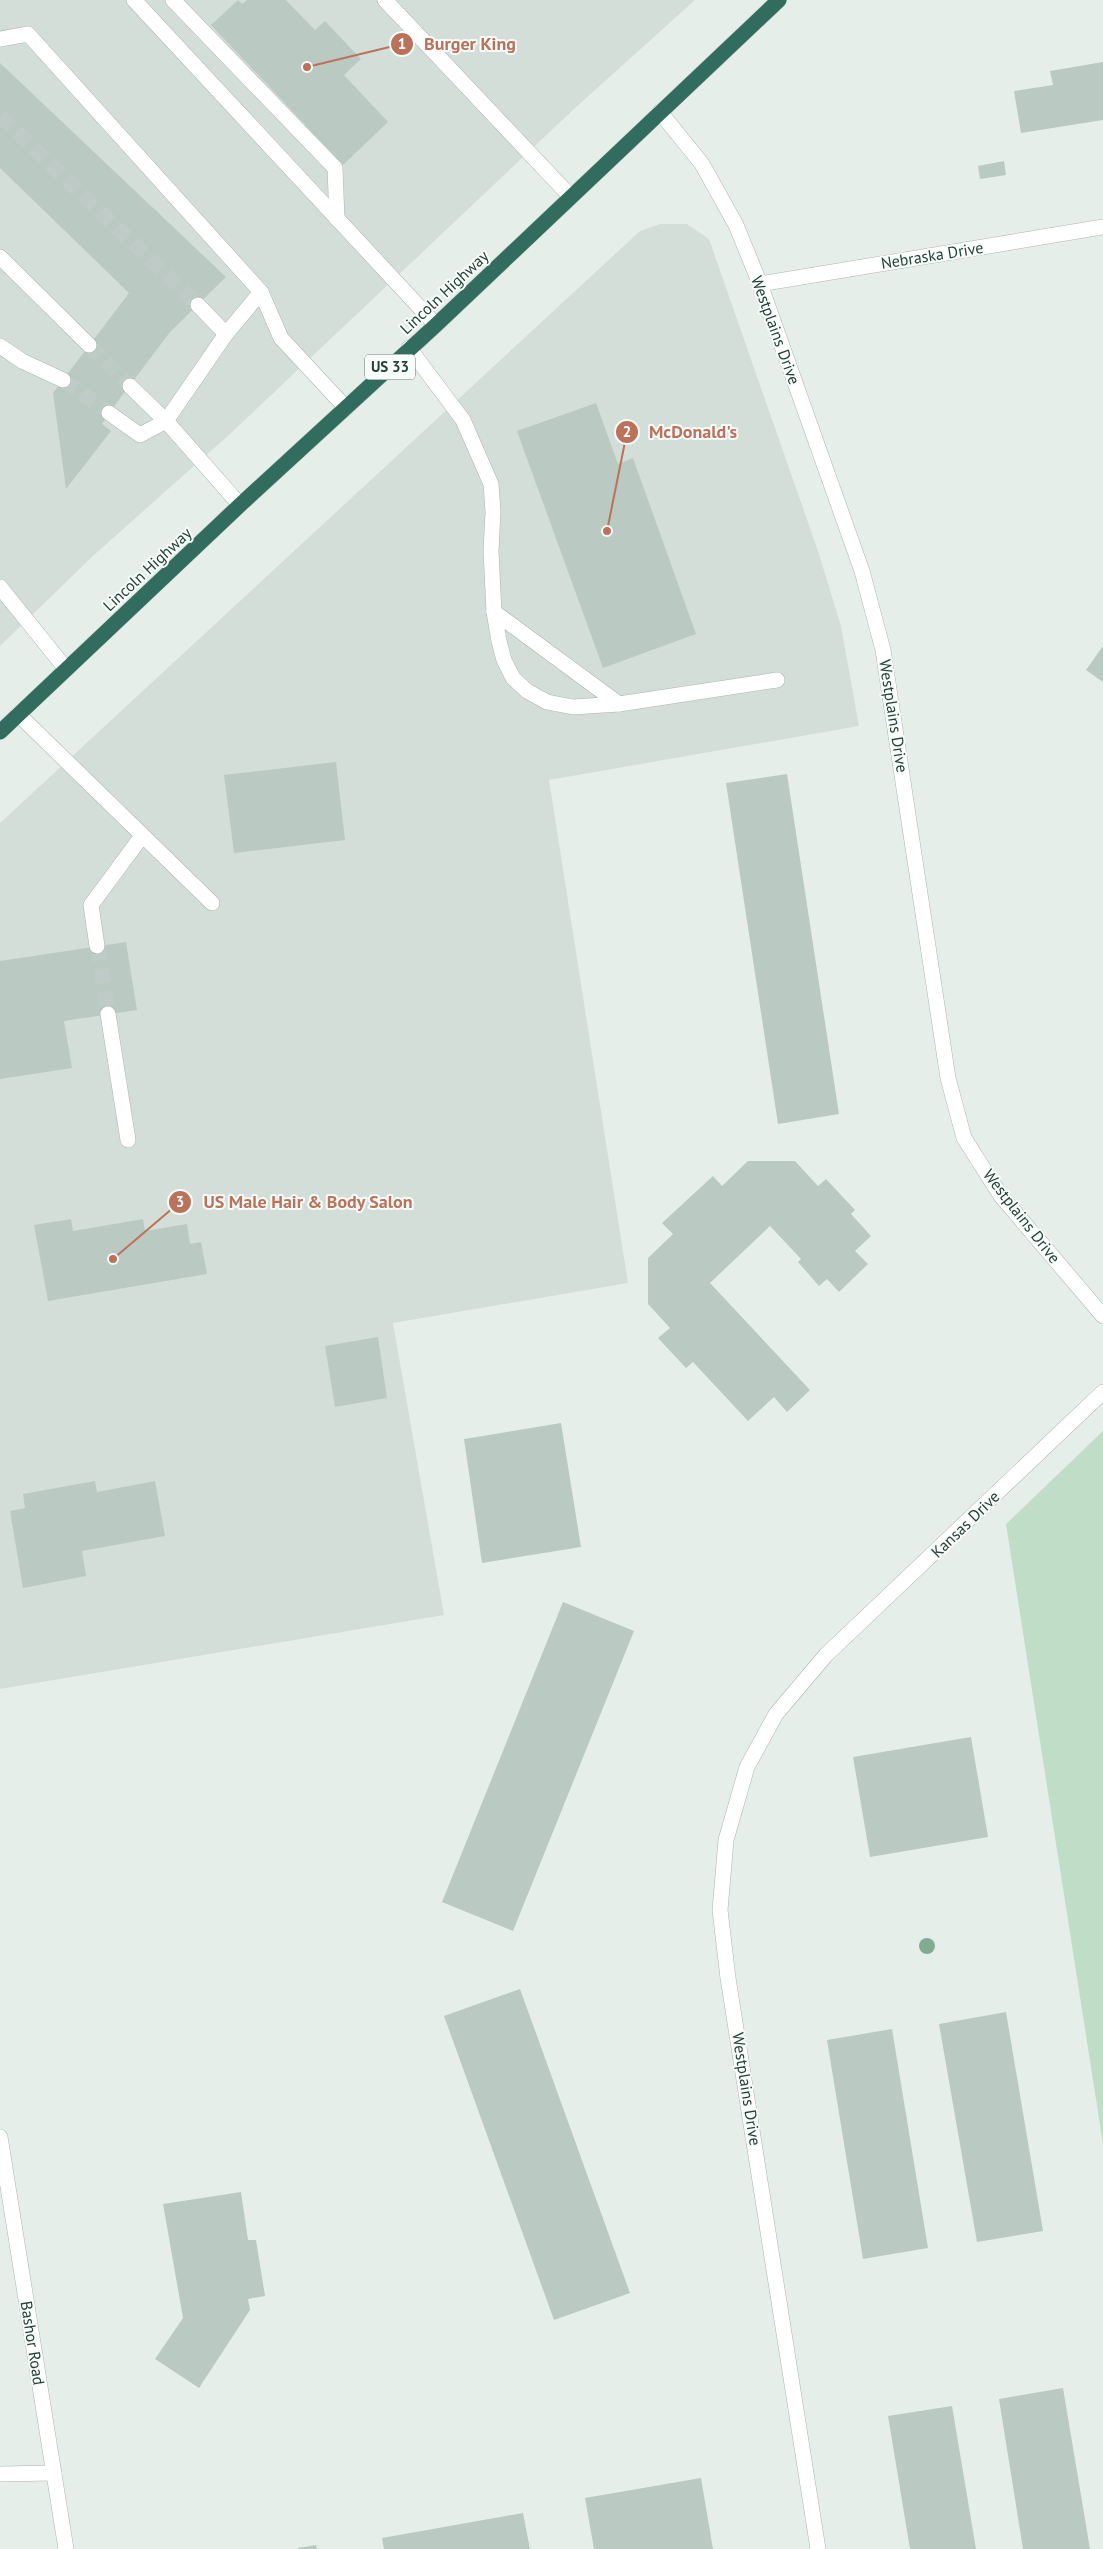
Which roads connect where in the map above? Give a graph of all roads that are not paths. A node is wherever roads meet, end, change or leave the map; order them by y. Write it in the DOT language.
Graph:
graph roads {
  1 [pos="134,0"];
  2 [pos="173,0"];
  3 [pos="385,0"];
  4 [pos="778,0"];
  5 [pos="0,39"];
  6 [pos="660,112"];
  7 [pos="571,197"];
  8 [pos="337,219"];
  9 [pos="1103,227"];
  10 [pos="0,257"];
  11 [pos="760,284"];
  12 [pos="261,292"];
  13 [pos="198,305"];
  14 [pos="436,325"];
  15 [pos="226,334"];
  16 [pos="89,345"];
  17 [pos="0,346"];
  18 [pos="409,348"];
  19 [pos="62,380"];
  20 [pos="130,386"];
  21 [pos="346,408"];
  22 [pos="109,413"];
  23 [pos="166,421"];
  24 [pos="240,505"];
  25 [pos="0,587"];
  26 [pos="494,612"];
  27 [pos="66,669"];
  28 [pos="777,680"];
  29 [pos="619,704"];
  30 [pos="18,714"];
  31 [pos="0,732"];
  32 [pos="142,836"];
  33 [pos="212,903"];
  34 [pos="98,946"];
  35 [pos="108,1014"];
  36 [pos="128,1140"];
  37 [pos="1103,1316"];
  38 [pos="1103,1392"];
  39 [pos="826,1654"];
  40 [pos="0,2136"];
  41 [pos="54,2473"];
  42 [pos="0,2474"];
  43 [pos="66,2549"];
  44 [pos="818,2549"];
  1 -- 8 [label="street"];
  2 -- 8 [label="street"];
  3 -- 7 [label="street"];
  4 -- 6 [label="highway, Lincoln Highway / US 33"];
  5 -- 12 [label="street"];
  6 -- 7 [label="highway, Lincoln Highway / US 33"];
  6 -- 11 [label="street, Westplains Drive"];
  7 -- 14 [label="highway, Lincoln Highway / US 33"];
  8 -- 14 [label="street"];
  9 -- 11 [label="street, Nebraska Drive"];
  10 -- 16 [label="street"];
  11 -- 37 [label="street, Westplains Drive"];
  12 -- 15 [label="street"];
  12 -- 21 [label="street"];
  13 -- 15 [label="street"];
  14 -- 18 [label="highway, Lincoln Highway / US 33"];
  15 -- 23 [label="street"];
  17 -- 19 [label="street"];
  18 -- 21 [label="highway, Lincoln Highway / US 33"];
  18 -- 26 [label="street"];
  20 -- 23 [label="street"];
  21 -- 24 [label="highway, Lincoln Highway / US 33"];
  22 -- 23 [label="street"];
  23 -- 24 [label="street"];
  24 -- 27 [label="highway, Lincoln Highway / US 33"];
  25 -- 27 [label="street"];
  26 -- 29 [label="street"];
  26 -- 29 [label="street"];
  27 -- 30 [label="highway, Lincoln Highway / US 33"];
  28 -- 29 [label="street"];
  30 -- 31 [label="highway, Lincoln Highway / US 33"];
  30 -- 32 [label="street"];
  32 -- 33 [label="street"];
  32 -- 34 [label="street"];
  35 -- 36 [label="street"];
  38 -- 39 [label="street, Kansas Drive"];
  39 -- 44 [label="street, Westplains Drive"];
  40 -- 41 [label="street, Bashor Road"];
  41 -- 42 [label="street"];
  41 -- 43 [label="street, Bashor Road"];
}
